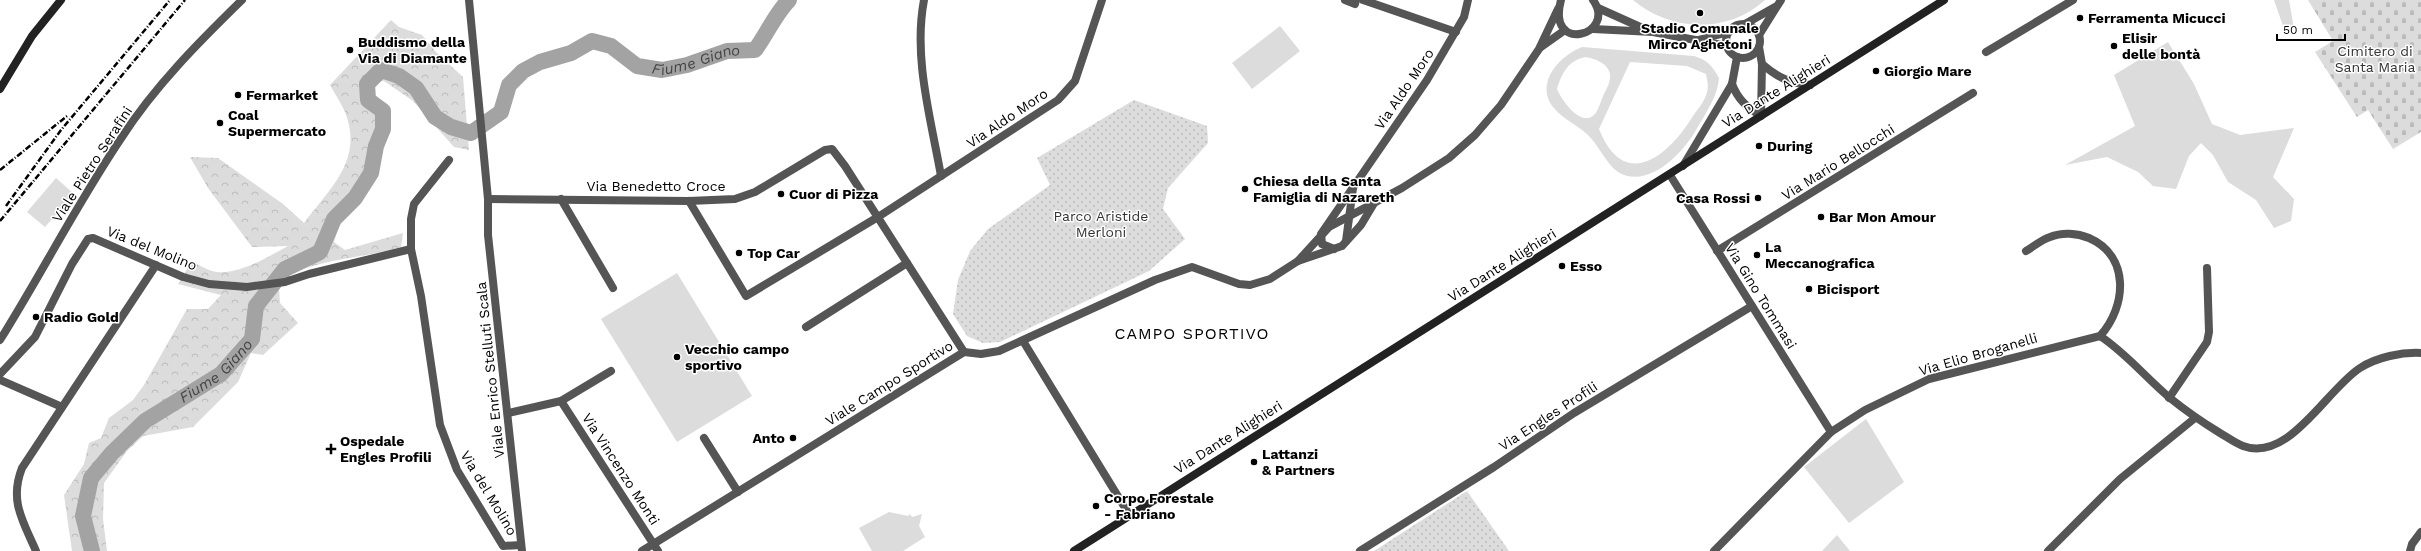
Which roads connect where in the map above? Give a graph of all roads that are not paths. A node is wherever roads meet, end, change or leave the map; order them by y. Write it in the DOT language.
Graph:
graph roads {
  1 [pos="61,0"];
  2 [pos="242,0"];
  3 [pos="469,0"];
  4 [pos="924,0"];
  5 [pos="1102,0"];
  6 [pos="1345,0"];
  7 [pos="1356,0"];
  8 [pos="1362,0"];
  9 [pos="1468,0"];
  10 [pos="1561,0"];
  11 [pos="1593,0"];
  12 [pos="1944,0"];
  13 [pos="2073,0"];
  14 [pos="1778,3"];
  15 [pos="1598,8"];
  16 [pos="1558,9"];
  17 [pos="1745,24"];
  18 [pos="1593,29"];
  19 [pos="1565,30"];
  20 [pos="1456,32"];
  21 [pos="1653,32"];
  22 [pos="1729,32"];
  23 [pos="1759,35"];
  24 [pos="1696,40"];
  25 [pos="1727,46"];
  26 [pos="1759,47"];
  27 [pos="1539,49"];
  28 [pos="1986,52"];
  29 [pos="1737,57"];
  30 [pos="1762,64"];
  31 [pos="1732,84"];
  32 [pos="1810,85"];
  33 [pos="0,89"];
  34 [pos="1973,93"];
  35 [pos="1761,116"];
  36 [pos="449,160"];
  37 [pos="1683,166"];
  38 [pos="1670,174"];
  39 [pos="941,176"];
  40 [pos="1353,188"];
  41 [pos="488,199"];
  42 [pos="561,199"];
  43 [pos="689,201"];
  44 [pos="1373,205"];
  45 [pos="1350,216"];
  46 [pos="878,217"];
  47 [pos="1321,234"];
  48 [pos="1346,241"];
  49 [pos="411,249"];
  50 [pos="1334,249"];
  51 [pos="1717,251"];
  52 [pos="2026,251"];
  53 [pos="1298,261"];
  54 [pos="907,263"];
  55 [pos="156,265"];
  56 [pos="2206,268"];
  57 [pos="613,288"];
  58 [pos="1752,306"];
  59 [pos="806,327"];
  60 [pos="2100,336"];
  61 [pos="0,340"];
  62 [pos="1023,341"];
  63 [pos="964,352"];
  64 [pos="2421,353"];
  65 [pos="611,371"];
  66 [pos="0,374"];
  67 [pos="0,380"];
  68 [pos="2169,398"];
  69 [pos="562,401"];
  70 [pos="62,408"];
  71 [pos="508,413"];
  72 [pos="2195,418"];
  73 [pos="1831,432"];
  74 [pos="704,438"];
  75 [pos="738,492"];
  76 [pos="1130,516"];
  77 [pos="2421,532"];
  78 [pos="521,548"];
  79 [pos="656,548"];
  80 [pos="1362,550"];
  81 [pos="36,551"];
  82 [pos="642,551"];
  83 [pos="1074,551"];
  84 [pos="1714,551"];
  85 [pos="2048,551"];
  86 [pos="2410,551"];
  1 -- 33 [label="main road"];
  2 -- 61 [label="street, Viale Pietro Serafini"];
  3 -- 41 [label="street, Viale Enrico Stelluti Scala"];
  4 -- 39 [label="street"];
  5 -- 39 [label="street, Via Aldo Moro"];
  6 -- 7 [label="street"];
  8 -- 20 [label="street"];
  9 -- 20 [label="street, Via Aldo Moro"];
  10 -- 16 [label="street, Viale Campo Sportivo"];
  11 -- 15 [label="street"];
  12 -- 32 [label="main road, Via Dante Alighieri"];
  13 -- 28 [label="street"];
  14 -- 17 [label="street"];
  14 -- 23 [label="street"];
  15 -- 18 [label="street"];
  15 -- 21 [label="street"];
  16 -- 19 [label="street"];
  16 -- 27 [label="street, Viale Campo Sportivo"];
  17 -- 22 [label="street"];
  17 -- 23 [label="street"];
  18 -- 19 [label="street"];
  18 -- 21 [label="street"];
  19 -- 27 [label="street, Viale Campo Sportivo"];
  20 -- 40 [label="street, Via Aldo Moro"];
  21 -- 24 [label="street"];
  22 -- 24 [label="street"];
  22 -- 25 [label="street"];
  23 -- 26 [label="street"];
  24 -- 25 [label="street"];
  25 -- 29 [label="street"];
  26 -- 29 [label="street"];
  26 -- 30 [label="street"];
  27 -- 44 [label="street, Viale Campo Sportivo"];
  29 -- 31 [label="street"];
  30 -- 32 [label="street"];
  30 -- 35 [label="street"];
  31 -- 35 [label="street"];
  31 -- 37 [label="street"];
  32 -- 35 [label="main road, Via Dante Alighieri"];
  34 -- 51 [label="street, Via Mario Bellocchi"];
  35 -- 37 [label="main road, Via Dante Alighieri"];
  36 -- 49 [label="street, Via del Molino"];
  37 -- 38 [label="main road, Via Dante Alighieri"];
  38 -- 51 [label="street, Via Gino Tommasi"];
  38 -- 76 [label="main road, Via Dante Alighieri"];
  39 -- 46 [label="street, Via Aldo Moro"];
  40 -- 45 [label="street, Via Aldo Moro"];
  40 -- 47 [label="street, Via Aldo Moro"];
  41 -- 42 [label="street, Via Benedetto Croce"];
  41 -- 71 [label="street, Viale Enrico Stelluti Scala"];
  42 -- 43 [label="street, Via Benedetto Croce"];
  42 -- 57 [label="street"];
  43 -- 46 [label="street, Via Benedetto Croce"];
  43 -- 46 [label="street, Via Aldo Moro"];
  44 -- 45 [label="street, Viale Campo Sportivo"];
  44 -- 48 [label="street, Viale Campo Sportivo"];
  45 -- 47 [label="street, Viale Campo Sportivo"];
  45 -- 48 [label="street"];
  46 -- 54 [label="street, Via Benedetto Croce"];
  47 -- 50 [label="street"];
  47 -- 53 [label="street, Viale Campo Sportivo"];
  48 -- 50 [label="street, Viale Campo Sportivo"];
  49 -- 55 [label="street, Via del Molino"];
  49 -- 78 [label="street, Via del Molino"];
  50 -- 53 [label="street, Viale Campo Sportivo"];
  51 -- 58 [label="street, Via Gino Tommasi"];
  52 -- 60 [label="street"];
  53 -- 62 [label="street, Viale Campo Sportivo"];
  54 -- 59 [label="street"];
  54 -- 63 [label="street, Via Benedetto Croce"];
  55 -- 66 [label="street, Via del Molino"];
  55 -- 70 [label="street"];
  56 -- 68 [label="street"];
  58 -- 73 [label="street, Via Gino Tommasi"];
  58 -- 80 [label="street, Via Engles Profili"];
  60 -- 68 [label="street"];
  60 -- 73 [label="street, Via Elio Broganelli"];
  62 -- 63 [label="street, Viale Campo Sportivo"];
  62 -- 76 [label="street"];
  63 -- 75 [label="street, Viale Campo Sportivo"];
  64 -- 72 [label="street"];
  65 -- 69 [label="street"];
  67 -- 70 [label="street"];
  68 -- 72 [label="street"];
  69 -- 71 [label="street"];
  69 -- 79 [label="street, Via Vincenzo Monti"];
  70 -- 81 [label="street"];
  71 -- 78 [label="street, Viale Enrico Stelluti Scala"];
  72 -- 85 [label="street"];
  73 -- 84 [label="street, Via Elio Broganelli"];
  74 -- 75 [label="street"];
  75 -- 79 [label="street, Viale Campo Sportivo"];
  76 -- 83 [label="main road, Via Dante Alighieri"];
  77 -- 86 [label="street"];
  79 -- 82 [label="street, Viale Campo Sportivo"];
}
